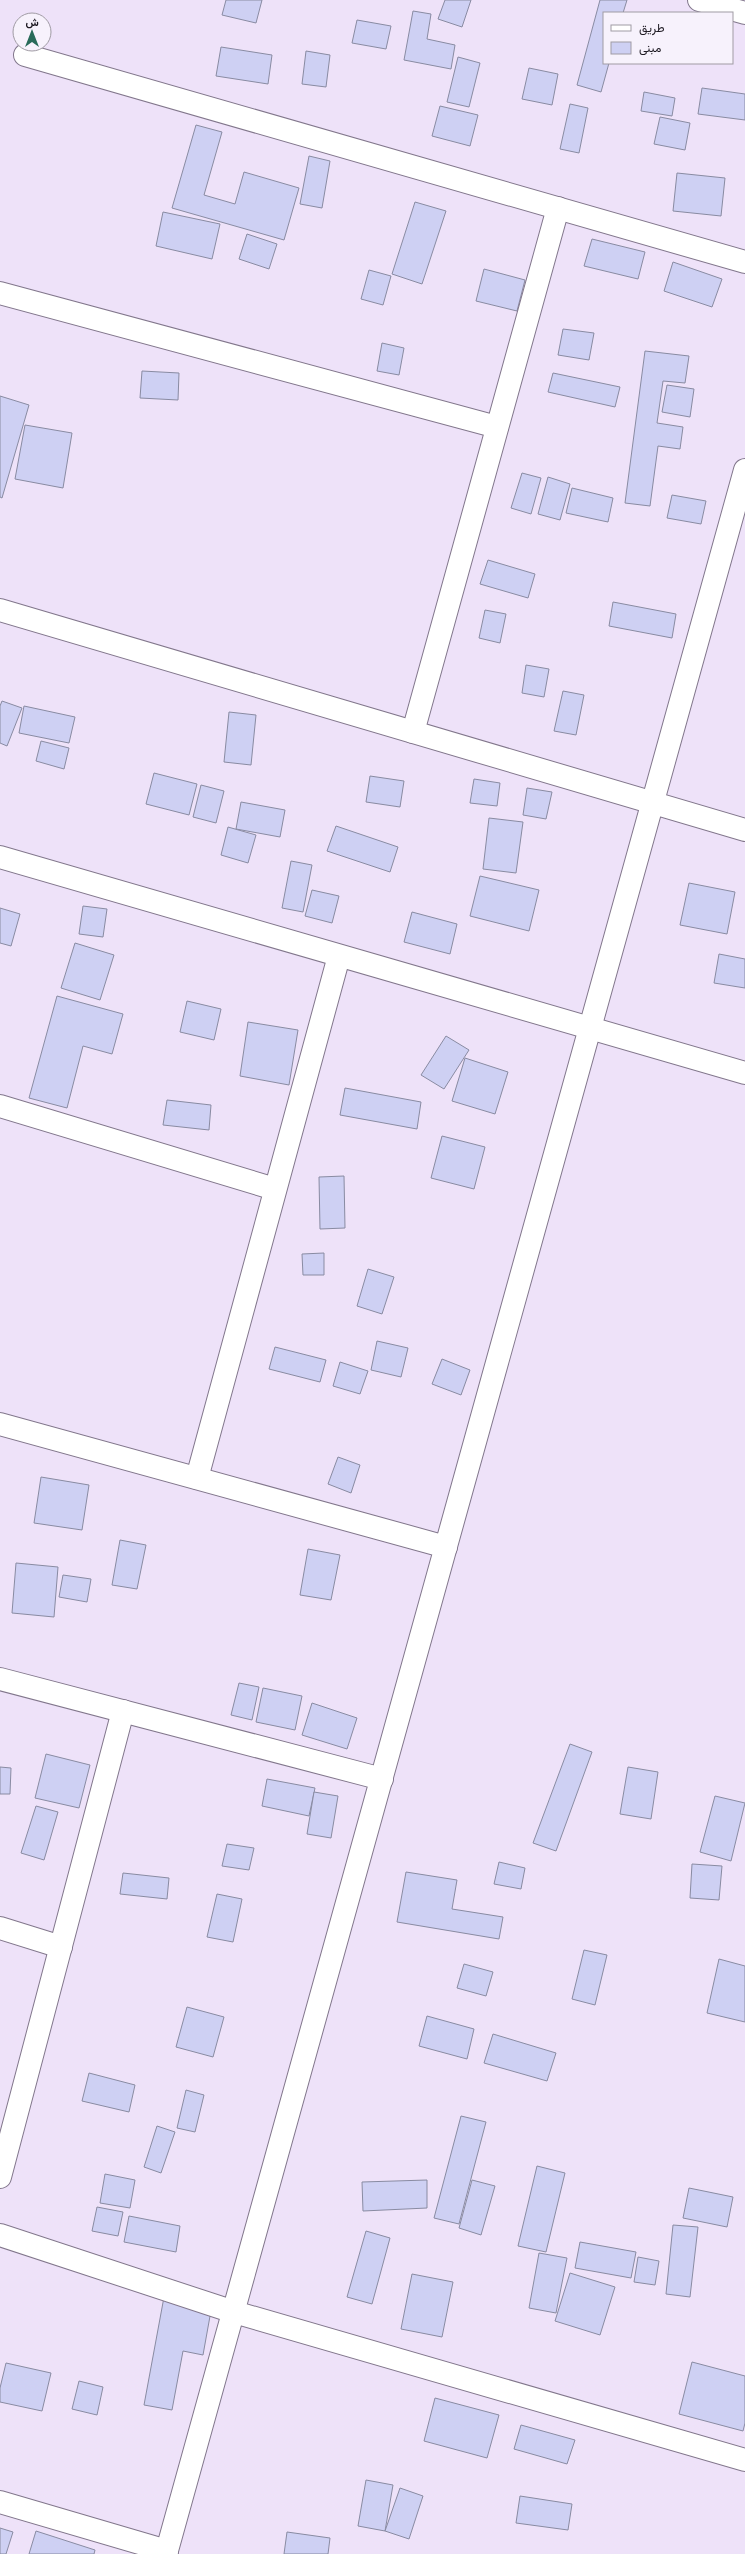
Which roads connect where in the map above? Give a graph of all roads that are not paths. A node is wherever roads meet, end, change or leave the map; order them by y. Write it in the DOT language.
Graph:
graph roads {
  1 [pos="699,0"];
  2 [pos="745,13"];
  3 [pos="24,55"];
  4 [pos="558,208"];
  5 [pos="745,262"];
  6 [pos="0,293"];
  7 [pos="497,427"];
  8 [pos="745,470"];
  9 [pos="0,610"];
  10 [pos="413,732"];
  11 [pos="652,803"];
  12 [pos="745,830"];
  13 [pos="0,857"];
  14 [pos="339,956"];
  15 [pos="590,1028"];
  16 [pos="745,1073"];
  17 [pos="0,1106"];
  18 [pos="275,1189"];
  19 [pos="0,1424"];
  20 [pos="197,1478"];
  21 [pos="446,1547"];
  22 [pos="0,1679"];
  23 [pos="123,1711"];
  24 [pos="382,1779"];
  25 [pos="0,1928"];
  26 [pos="61,1947"];
  27 [pos="0,2177"];
  28 [pos="0,2235"];
  29 [pos="234,2312"];
  30 [pos="745,2460"];
  31 [pos="0,2502"];
  32 [pos="167,2552"];
  1 -- 2 [label="street"];
  3 -- 4 [label="street"];
  4 -- 5 [label="street"];
  4 -- 7 [label="street"];
  6 -- 7 [label="street"];
  7 -- 10 [label="street"];
  8 -- 11 [label="street"];
  9 -- 10 [label="street"];
  10 -- 11 [label="street"];
  11 -- 12 [label="street"];
  11 -- 15 [label="street"];
  13 -- 14 [label="street"];
  14 -- 15 [label="street"];
  14 -- 18 [label="street"];
  15 -- 16 [label="street"];
  15 -- 21 [label="street"];
  17 -- 18 [label="street"];
  18 -- 20 [label="street"];
  19 -- 20 [label="street"];
  20 -- 21 [label="street"];
  21 -- 24 [label="street"];
  22 -- 23 [label="street"];
  23 -- 24 [label="street"];
  23 -- 26 [label="street"];
  24 -- 29 [label="street"];
  25 -- 26 [label="street"];
  26 -- 27 [label="street"];
  28 -- 29 [label="street"];
  29 -- 30 [label="street"];
  29 -- 32 [label="street"];
  31 -- 32 [label="street"];
}
